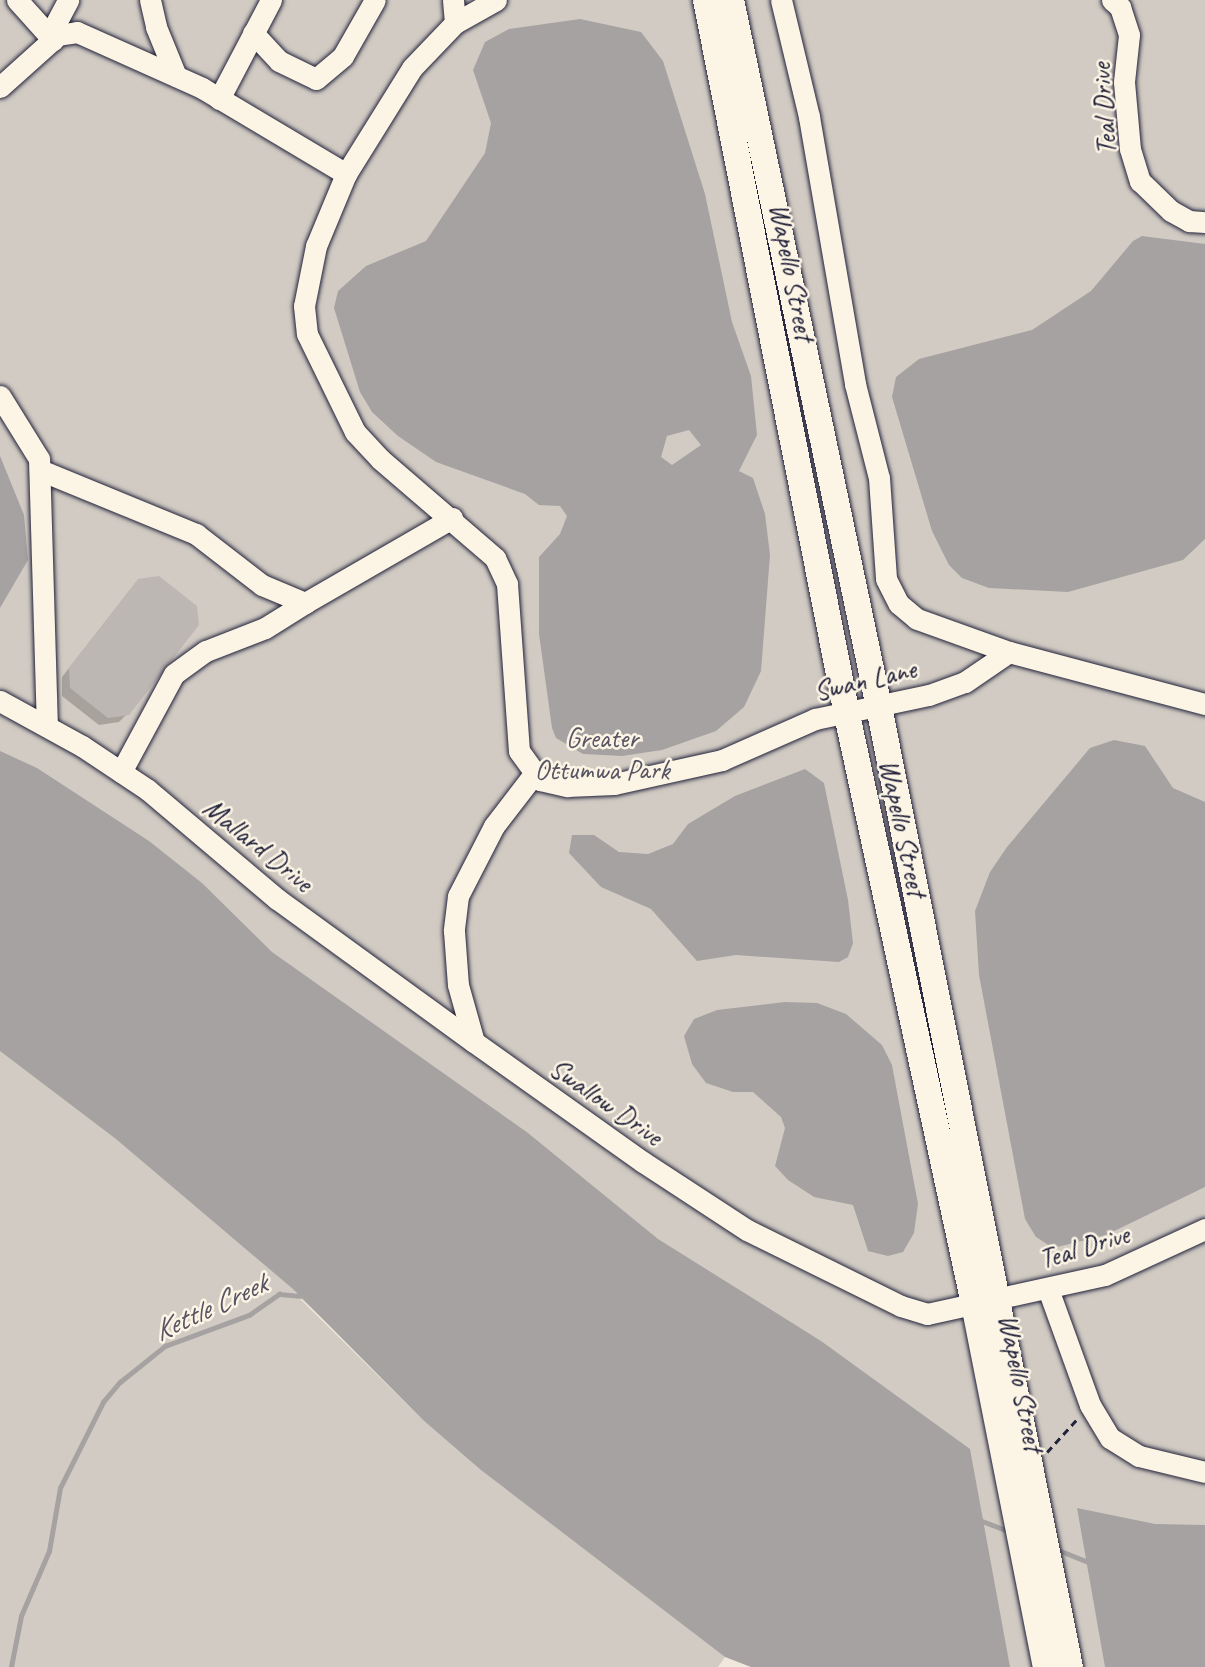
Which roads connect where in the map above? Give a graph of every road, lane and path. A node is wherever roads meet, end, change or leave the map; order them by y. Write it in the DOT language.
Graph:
graph roads {
  1 [pos="17,0"];
  2 [pos="68,0"];
  3 [pos="150,0"];
  4 [pos="271,0"];
  5 [pos="375,0"];
  6 [pos="453,0"];
  7 [pos="496,0"];
  8 [pos="706,0"];
  9 [pos="731,0"];
  10 [pos="781,0"];
  11 [pos="1112,0"];
  12 [pos="455,23"];
  13 [pos="253,33"];
  14 [pos="55,38"];
  15 [pos="176,76"];
  16 [pos="0,87"];
  17 [pos="219,99"];
  18 [pos="346,174"];
  19 [pos="1205,222"];
  20 [pos="0,396"];
  21 [pos="40,470"];
  22 [pos="452,518"];
  23 [pos="305,603"];
  24 [pos="1009,652"];
  25 [pos="0,701"];
  26 [pos="1205,704"];
  27 [pos="879,707"];
  28 [pos="847,715"];
  29 [pos="47,725"];
  30 [pos="121,772"];
  31 [pos="534,774"];
  32 [pos="474,1042"];
  33 [pos="1205,1229"];
  34 [pos="1048,1289"];
  35 [pos="986,1302"];
  36 [pos="1090,1405"];
  37 [pos="1205,1472"];
  38 [pos="1035,1481"];
  39 [pos="1046,1667"];
  40 [pos="1070,1667"];
  1 -- 14 [label="lane"];
  2 -- 14 [label="lane"];
  3 -- 15 [label="lane"];
  4 -- 13 [label="lane"];
  5 -- 13 [label="lane"];
  6 -- 12 [label="lane"];
  7 -- 12 [label="lane"];
  8 -- 28 [label="main road, Wapello Street"];
  9 -- 27 [label="main road, Wapello Street"];
  10 -- 24 [label="lane"];
  11 -- 19 [label="lane, Teal Drive"];
  12 -- 18 [label="lane"];
  13 -- 17 [label="lane"];
  14 -- 15 [label="lane"];
  14 -- 16 [label="lane"];
  15 -- 17 [label="lane"];
  17 -- 18 [label="lane"];
  18 -- 22 [label="lane"];
  20 -- 21 [label="lane"];
  21 -- 23 [label="lane"];
  21 -- 29 [label="lane"];
  22 -- 23 [label="lane"];
  22 -- 31 [label="lane"];
  23 -- 30 [label="lane"];
  24 -- 26 [label="lane"];
  24 -- 27 [label="lane, Swan Lane"];
  25 -- 29 [label="lane, Mallard Drive"];
  27 -- 28 [label="lane, Swan Lane"];
  27 -- 35 [label="main road, Wapello Street"];
  28 -- 31 [label="lane, Swan Lane"];
  28 -- 35 [label="main road, Wapello Street"];
  29 -- 30 [label="lane, Mallard Drive"];
  30 -- 32 [label="lane, Mallard Drive"];
  31 -- 32 [label="lane"];
  32 -- 35 [label="lane, Swallow Drive"];
  33 -- 34 [label="lane, Teal Drive"];
  34 -- 35 [label="lane, Teal Drive"];
  34 -- 36 [label="lane"];
  35 -- 38 [label="main road, Wapello Street"];
  35 -- 39 [label="main road, Wapello Street"];
  36 -- 37 [label="lane"];
  36 -- 38 [label="path"];
  38 -- 40 [label="main road, Wapello Street"];
}
